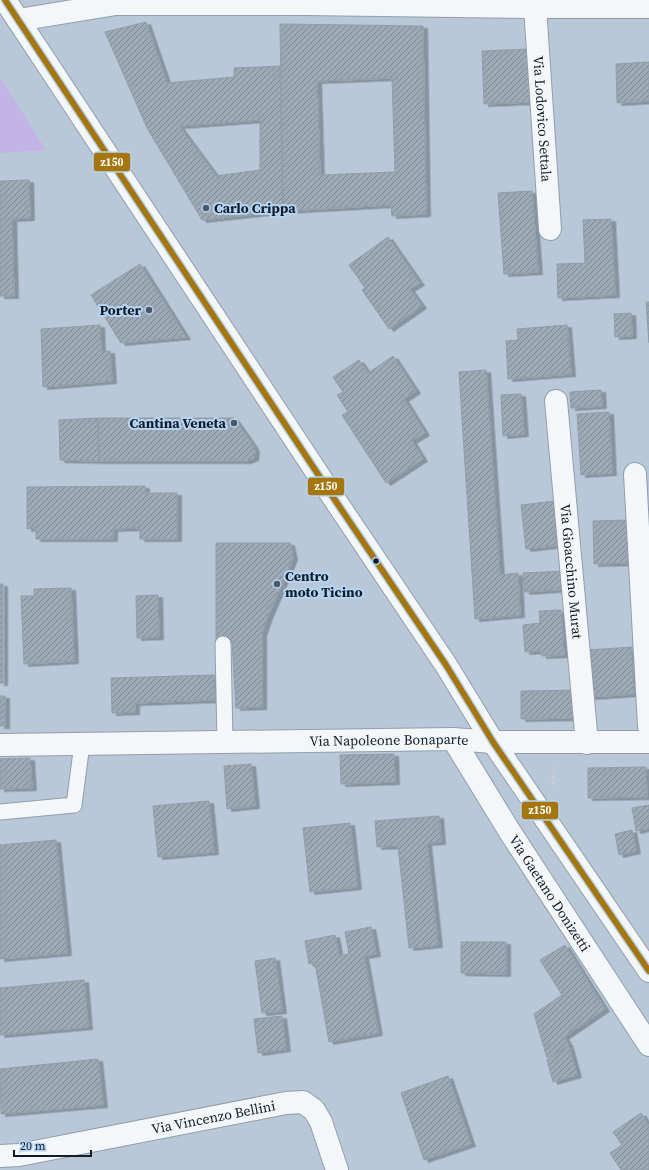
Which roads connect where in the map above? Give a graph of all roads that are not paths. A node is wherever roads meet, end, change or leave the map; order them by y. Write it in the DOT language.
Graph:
graph roads {
  1 [pos="5,0"];
  2 [pos="306,2"];
  3 [pos="577,3"];
  4 [pos="649,7"];
  5 [pos="535,8"];
  6 [pos="18,20"];
  7 [pos="550,229"];
  8 [pos="556,401"];
  9 [pos="635,474"];
  10 [pos="223,644"];
  11 [pos="649,726"];
  12 [pos="453,739"];
  13 [pos="225,742"];
  14 [pos="493,742"];
  15 [pos="649,742"];
  16 [pos="587,743"];
  17 [pos="82,744"];
  18 [pos="0,745"];
  19 [pos="0,812"];
  20 [pos="649,971"];
  21 [pos="649,1045"];
  22 [pos="15,1160"];
  23 [pos="337,1170"];
  1 -- 6 [label="street"];
  2 -- 5 [label="street"];
  2 -- 6 [label="street"];
  3 -- 4 [label="street"];
  3 -- 5 [label="street"];
  5 -- 7 [label="street, Via Lodovico Settala"];
  6 -- 14 [label="street"];
  8 -- 16 [label="street, Via Gioacchino Murat"];
  9 -- 11 [label="street"];
  10 -- 13 [label="lane"];
  12 -- 13 [label="street, Via Napoleone Bonaparte"];
  12 -- 14 [label="street, Via Napoleone Bonaparte"];
  12 -- 21 [label="street, Via Gaetano Donizetti"];
  13 -- 17 [label="street, Via Napoleone Bonaparte"];
  14 -- 16 [label="street, Via Napoleone Bonaparte"];
  14 -- 20 [label="street"];
  15 -- 16 [label="street, Via Napoleone Bonaparte"];
  17 -- 18 [label="street, Via Napoleone Bonaparte"];
  17 -- 19 [label="lane"];
  22 -- 23 [label="street, Via Vincenzo Bellini"];
}
